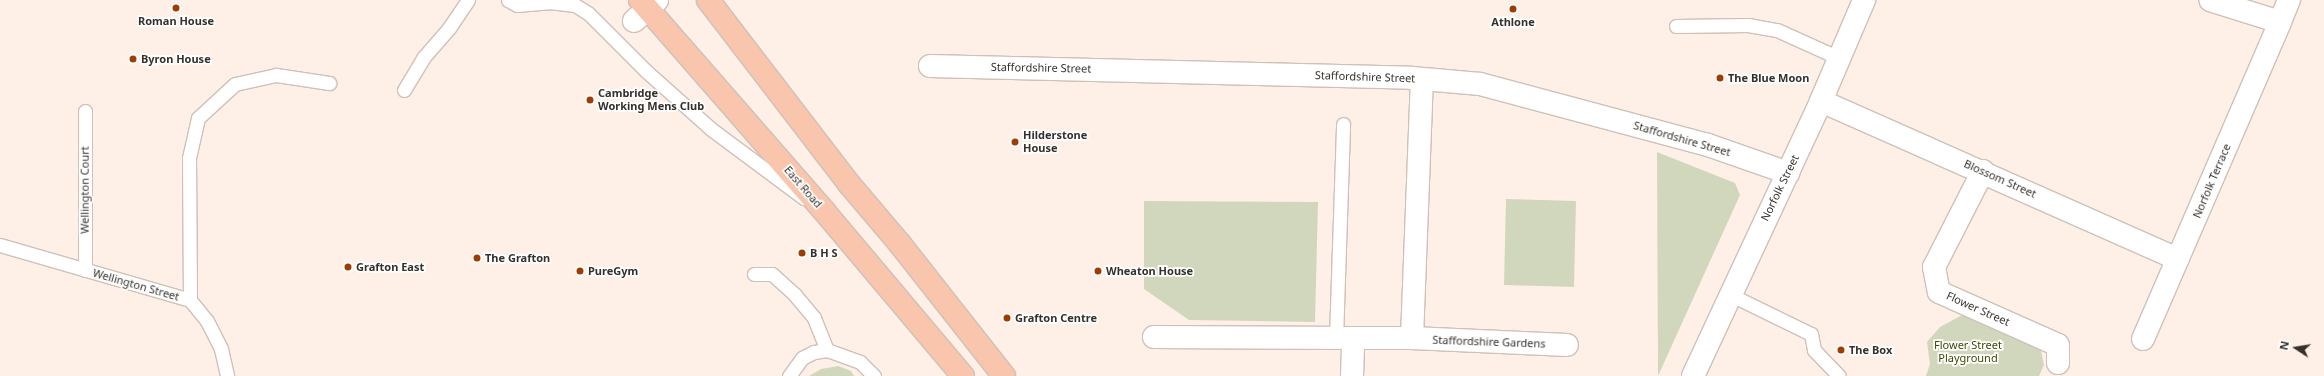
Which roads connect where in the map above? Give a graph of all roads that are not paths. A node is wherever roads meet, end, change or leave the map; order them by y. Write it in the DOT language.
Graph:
graph roads {
  1 [pos="468,0"];
  2 [pos="708,0"];
  3 [pos="1864,0"];
  4 [pos="2210,0"];
  5 [pos="2289,0"];
  6 [pos="516,2"];
  7 [pos="645,7"];
  8 [pos="2280,22"];
  9 [pos="1676,26"];
  10 [pos="1839,58"];
  11 [pos="930,66"];
  12 [pos="1422,79"];
  13 [pos="329,83"];
  14 [pos="404,90"];
  15 [pos="1821,101"];
  16 [pos="85,111"];
  17 [pos="1342,124"];
  18 [pos="1983,171"];
  19 [pos="1788,173"];
  20 [pos="824,211"];
  21 [pos="0,245"];
  22 [pos="2178,259"];
  23 [pos="85,270"];
  24 [pos="754,274"];
  25 [pos="1731,295"];
  26 [pos="190,300"];
  27 [pos="1154,337"];
  28 [pos="1344,338"];
  29 [pos="1412,338"];
  30 [pos="2144,339"];
  31 [pos="1567,345"];
  32 [pos="827,350"];
  33 [pos="2058,363"];
  34 [pos="227,376"];
  35 [pos="788,376"];
  36 [pos="874,376"];
  37 [pos="963,376"];
  38 [pos="1004,376"];
  39 [pos="1352,376"];
  40 [pos="1693,376"];
  41 [pos="1839,376"];
  1 -- 14 [label="lane"];
  2 -- 38 [label="main road"];
  3 -- 10 [label="street, Norfolk Street"];
  4 -- 8 [label="street"];
  5 -- 8 [label="street, Norfolk Terrace"];
  6 -- 20 [label="lane"];
  7 -- 20 [label="main road, East Road"];
  8 -- 22 [label="street, Norfolk Terrace"];
  9 -- 10 [label="lane"];
  10 -- 15 [label="street, Norfolk Street"];
  11 -- 12 [label="street, Staffordshire Street"];
  12 -- 19 [label="street, Staffordshire Street"];
  12 -- 29 [label="street"];
  13 -- 26 [label="lane"];
  15 -- 18 [label="street, Blossom Street"];
  15 -- 19 [label="street, Norfolk Street"];
  16 -- 23 [label="lane, Wellington Court"];
  17 -- 28 [label="lane"];
  18 -- 22 [label="street, Blossom Street"];
  18 -- 33 [label="street, Flower Street"];
  19 -- 25 [label="street, Norfolk Street"];
  20 -- 37 [label="main road, East Road"];
  21 -- 23 [label="lane, Wellington Street"];
  22 -- 30 [label="street, Norfolk Terrace"];
  23 -- 26 [label="lane, Wellington Street"];
  24 -- 32 [label="lane"];
  25 -- 40 [label="street, Norfolk Street"];
  25 -- 41 [label="lane"];
  26 -- 34 [label="lane, Wellington Street"];
  27 -- 28 [label="street, Staffordshire Gardens"];
  28 -- 29 [label="street, Staffordshire Gardens"];
  28 -- 39 [label="street"];
  29 -- 31 [label="street, Staffordshire Gardens"];
  32 -- 35 [label="lane"];
  32 -- 36 [label="lane"];
}
